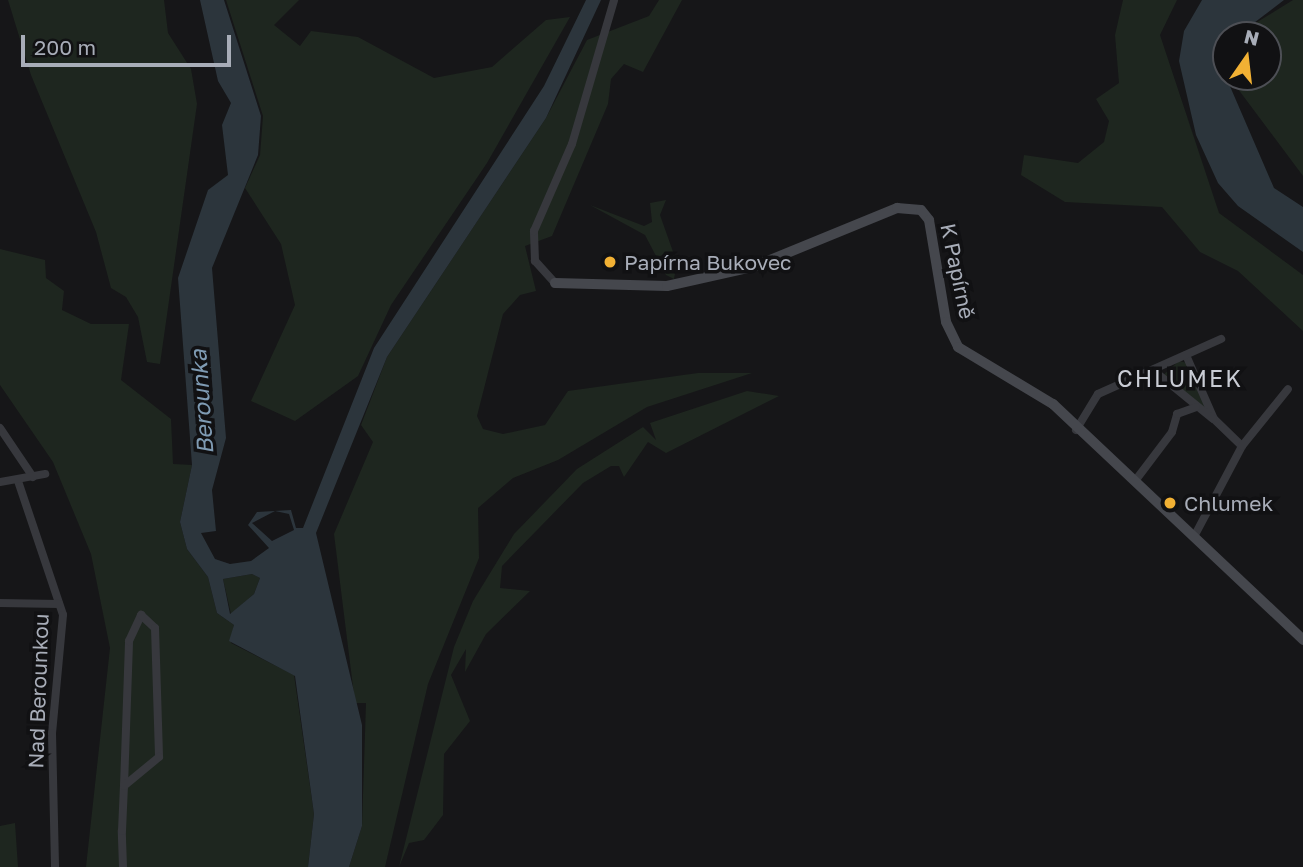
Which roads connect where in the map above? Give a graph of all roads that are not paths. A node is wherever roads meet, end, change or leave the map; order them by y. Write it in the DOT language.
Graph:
graph roads {
  1 [pos="614,0"];
  2 [pos="555,283"];
  3 [pos="1221,339"];
  4 [pos="1185,355"];
  5 [pos="1153,370"];
  6 [pos="1288,389"];
  7 [pos="1196,407"];
  8 [pos="1214,419"];
  9 [pos="0,428"];
  10 [pos="1076,430"];
  11 [pos="1242,446"];
  12 [pos="45,474"];
  13 [pos="33,477"];
  14 [pos="19,481"];
  15 [pos="1135,481"];
  16 [pos="0,482"];
  17 [pos="1196,533"];
  18 [pos="0,603"];
  19 [pos="59,604"];
  20 [pos="1303,640"];
  21 [pos="124,786"];
  22 [pos="55,867"];
  23 [pos="123,867"];
  1 -- 2 [label="street"];
  2 -- 10 [label="street, K Papírně"];
  3 -- 4 [label="street"];
  4 -- 5 [label="street"];
  4 -- 8 [label="street"];
  5 -- 7 [label="street"];
  5 -- 10 [label="street"];
  6 -- 11 [label="street"];
  7 -- 8 [label="street"];
  7 -- 15 [label="street"];
  8 -- 11 [label="street"];
  9 -- 13 [label="street"];
  10 -- 15 [label="street, K Papírně"];
  11 -- 17 [label="street"];
  12 -- 13 [label="street"];
  13 -- 14 [label="street"];
  14 -- 16 [label="street"];
  14 -- 19 [label="street, Nad Berounkou"];
  15 -- 17 [label="street, K Papírně"];
  17 -- 20 [label="street, K Papírně"];
  18 -- 19 [label="street"];
  19 -- 22 [label="street, Nad Berounkou"];
  21 -- 21 [label="street"];
  21 -- 23 [label="street"];
}
